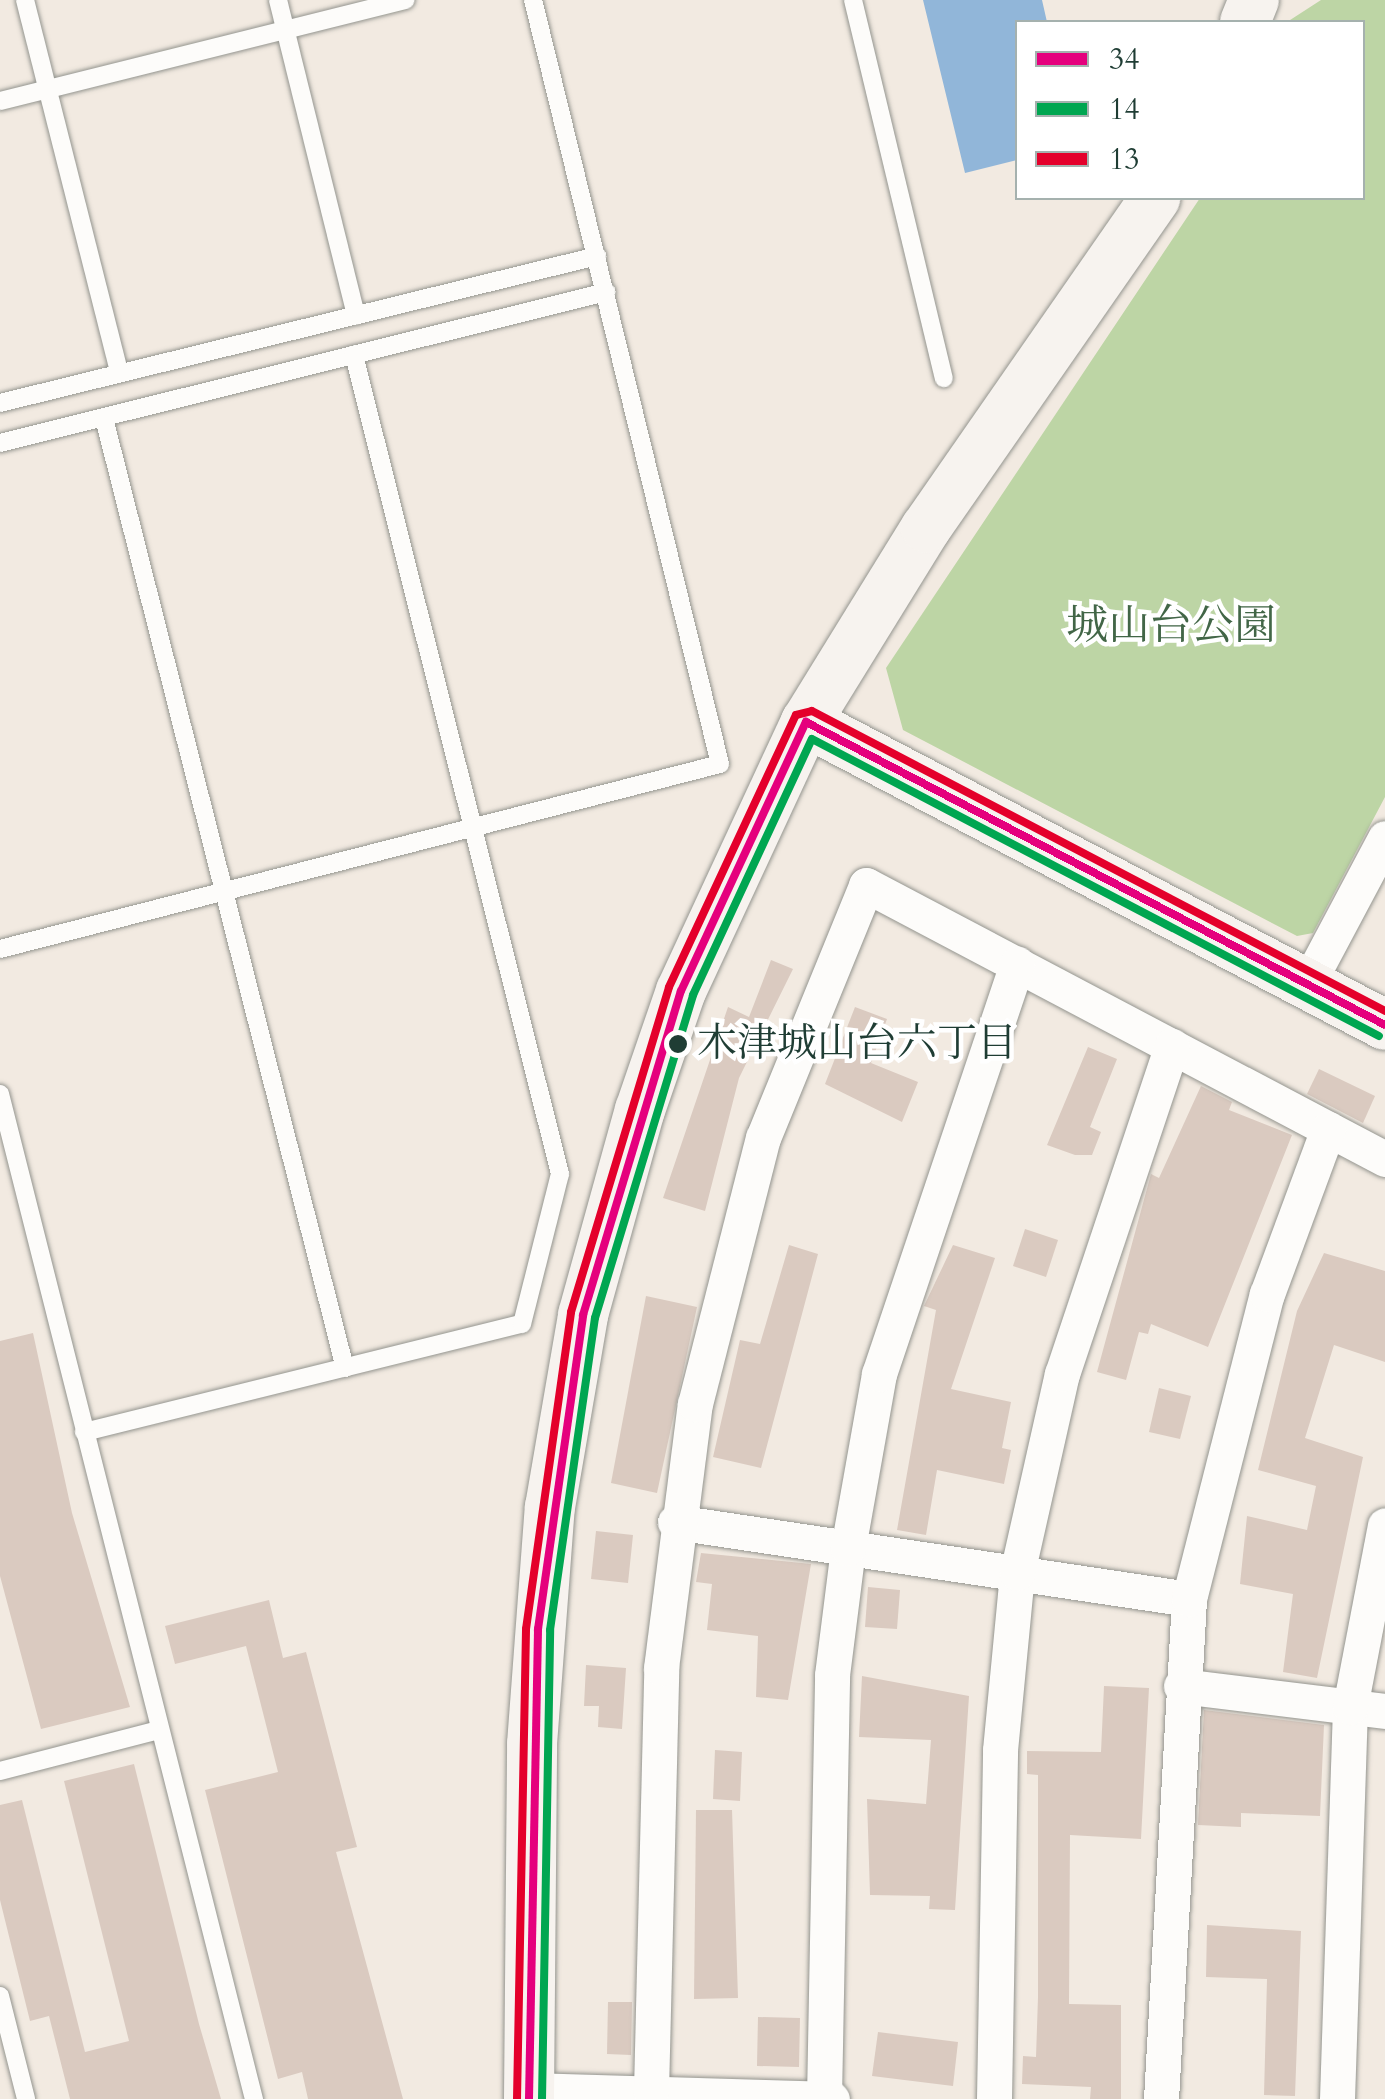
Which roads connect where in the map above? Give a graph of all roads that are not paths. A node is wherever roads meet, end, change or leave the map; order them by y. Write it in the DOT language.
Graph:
graph roads {
  1 [pos="25,0"];
  2 [pos="278,0"];
  3 [pos="406,0"];
  4 [pos="533,0"];
  5 [pos="853,0"];
  6 [pos="285,30"];
  7 [pos="48,90"];
  8 [pos="0,102"];
  9 [pos="1154,200"];
  10 [pos="597,256"];
  11 [pos="606,292"];
  12 [pos="356,316"];
  13 [pos="354,355"];
  14 [pos="119,372"];
  15 [pos="944,378"];
  16 [pos="0,403"];
  17 [pos="104,418"];
  18 [pos="0,443"];
  19 [pos="806,722"];
  20 [pos="471,829"];
  21 [pos="1385,838"];
  22 [pos="1374,884"];
  23 [pos="223,894"];
  24 [pos="0,949"];
  25 [pos="1017,964"];
  26 [pos="1308,984"];
  27 [pos="1385,1025"];
  28 [pos="1172,1046"];
  29 [pos="0,1094"];
  30 [pos="1328,1128"];
  31 [pos="1385,1159"];
  32 [pos="344,1368"];
  33 [pos="84,1432"];
  34 [pos="675,1522"];
  35 [pos="1385,1525"];
  36 [pos="848,1548"];
  37 [pos="1017,1573"];
  38 [pos="1189,1599"];
  39 [pos="1181,1686"];
  40 [pos="1350,1707"];
  41 [pos="1385,1711"];
  42 [pos="158,1730"];
  43 [pos="0,1771"];
  44 [pos="0,1996"];
  45 [pos="651,2091"];
  46 [pos="529,2095"];
  47 [pos="824,2098"];
  48 [pos="26,2099"];
  49 [pos="254,2099"];
  50 [pos="832,2099"];
  51 [pos="994,2099"];
  52 [pos="1161,2099"];
  53 [pos="1337,2099"];
  1 -- 7 [label="lane"];
  2 -- 6 [label="lane"];
  3 -- 6 [label="lane"];
  4 -- 10 [label="lane"];
  5 -- 15 [label="lane"];
  6 -- 7 [label="lane"];
  6 -- 12 [label="lane"];
  7 -- 8 [label="lane"];
  7 -- 14 [label="lane"];
  9 -- 19 [label="street"];
  10 -- 11 [label="lane"];
  10 -- 12 [label="lane"];
  11 -- 13 [label="lane"];
  11 -- 20 [label="lane"];
  12 -- 14 [label="lane"];
  13 -- 17 [label="lane"];
  13 -- 20 [label="lane"];
  14 -- 16 [label="lane"];
  17 -- 18 [label="lane"];
  17 -- 23 [label="lane"];
  19 -- 26 [label="street"];
  19 -- 46 [label="street"];
  20 -- 23 [label="lane"];
  20 -- 32 [label="lane"];
  21 -- 22 [label="street"];
  22 -- 26 [label="street"];
  23 -- 24 [label="lane"];
  23 -- 32 [label="lane"];
  25 -- 28 [label="street"];
  25 -- 34 [label="street"];
  25 -- 36 [label="street"];
  26 -- 27 [label="street"];
  28 -- 30 [label="street"];
  28 -- 37 [label="street"];
  29 -- 33 [label="lane"];
  30 -- 31 [label="street"];
  30 -- 38 [label="street"];
  32 -- 33 [label="lane"];
  33 -- 42 [label="lane"];
  34 -- 36 [label="street"];
  34 -- 45 [label="street"];
  35 -- 40 [label="street"];
  36 -- 37 [label="street"];
  36 -- 47 [label="street"];
  37 -- 38 [label="street"];
  37 -- 51 [label="street"];
  38 -- 39 [label="street"];
  39 -- 40 [label="street"];
  39 -- 52 [label="street"];
  40 -- 41 [label="street"];
  40 -- 53 [label="street"];
  42 -- 43 [label="lane"];
  42 -- 49 [label="lane"];
  44 -- 48 [label="lane"];
  45 -- 46 [label="street"];
  45 -- 47 [label="street"];
  47 -- 50 [label="street"];
}
